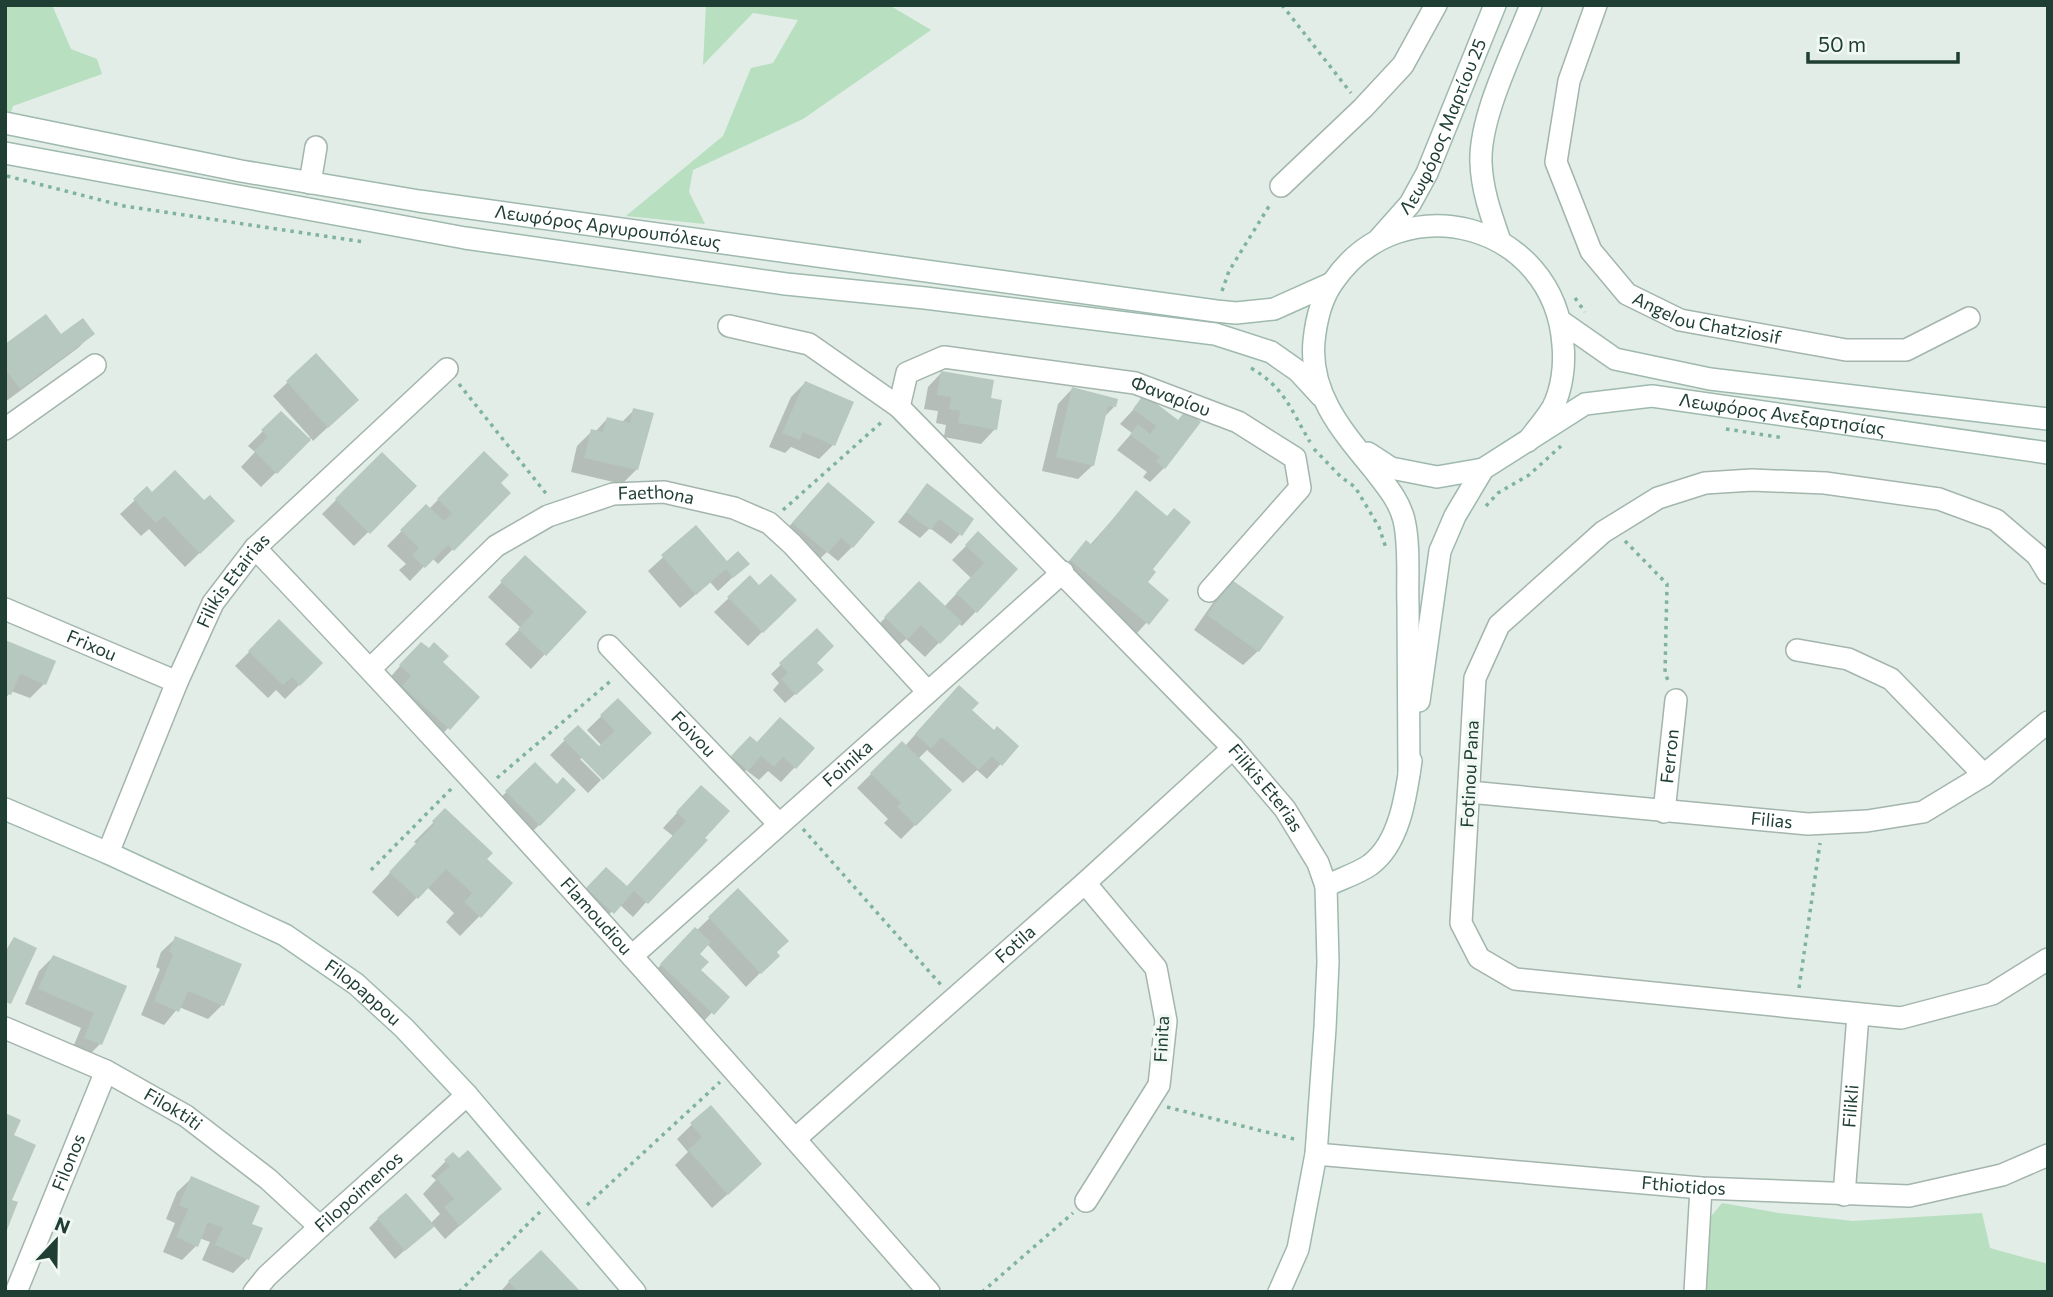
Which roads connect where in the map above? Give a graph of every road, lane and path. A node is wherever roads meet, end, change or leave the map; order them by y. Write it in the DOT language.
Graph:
graph roads {
  1 [pos="1282,5"];
  2 [pos="1436,5"];
  3 [pos="1495,5"];
  4 [pos="1531,5"];
  5 [pos="1596,5"];
  6 [pos="1363,108"];
  7 [pos="5,123"];
  8 [pos="316,147"];
  9 [pos="5,153"];
  10 [pos="310,183"];
  11 [pos="1281,186"];
  12 [pos="1377,240"];
  13 [pos="1500,241"];
  14 [pos="1332,283"];
  15 [pos="1570,292"];
  16 [pos="1218,304"];
  17 [pos="1589,317"];
  18 [pos="1969,318"];
  19 [pos="1562,322"];
  20 [pos="729,326"];
  21 [pos="95,365"];
  22 [pos="447,369"];
  23 [pos="1321,396"];
  24 [pos="899,407"];
  25 [pos="2048,419"];
  26 [pos="5,429"];
  27 [pos="1528,441"];
  28 [pos="1351,442"];
  29 [pos="2048,453"];
  30 [pos="1483,470"];
  31 [pos="560,511"];
  32 [pos="768,523"];
  33 [pos="1611,527"];
  34 [pos="255,548"];
  35 [pos="1063,572"];
  36 [pos="2048,573"];
  37 [pos="1209,591"];
  38 [pos="5,609"];
  39 [pos="609,646"];
  40 [pos="1797,650"];
  41 [pos="628,666"];
  42 [pos="370,669"];
  43 [pos="177,682"];
  44 [pos="928,692"];
  45 [pos="1676,700"];
  46 [pos="2048,722"];
  47 [pos="1233,748"];
  48 [pos="466,773"];
  49 [pos="1409,774"];
  50 [pos="1984,775"];
  51 [pos="482,791"];
  52 [pos="1469,792"];
  53 [pos="5,809"];
  54 [pos="1664,812"];
  55 [pos="784,819"];
  56 [pos="1823,823"];
  57 [pos="108,853"];
  58 [pos="371,870"];
  59 [pos="1086,883"];
  60 [pos="1326,886"];
  61 [pos="632,956"];
  62 [pos="2048,959"];
  63 [pos="954,999"];
  64 [pos="1796,1009"];
  65 [pos="1858,1015"];
  66 [pos="5,1028"];
  67 [pos="733,1069"];
  68 [pos="106,1071"];
  69 [pos="467,1095"];
  70 [pos="1148,1103"];
  71 [pos="795,1139"];
  72 [pos="1316,1149"];
  73 [pos="2048,1155"];
  74 [pos="1702,1188"];
  75 [pos="1844,1195"];
  76 [pos="555,1198"];
  77 [pos="1086,1201"];
  78 [pos="572,1218"];
  79 [pos="320,1227"];
  80 [pos="16,1292"];
  81 [pos="254,1292"];
  82 [pos="459,1292"];
  83 [pos="635,1292"];
  84 [pos="929,1292"];
  85 [pos="982,1292"];
  86 [pos="1279,1292"];
  87 [pos="1695,1292"];
  1 -- 6 [label="path"];
  2 -- 6 [label="street"];
  3 -- 12 [label="street, Λεωφόρος Μαρτίου 25"];
  4 -- 13 [label="street, Λεωφόρος Μαρτίου 25"];
  5 -- 18 [label="street, Angelou Chatziosif"];
  6 -- 11 [label="street"];
  7 -- 10 [label="street, Λεωφόρος Αργυρουπόλεως"];
  8 -- 10 [label="street"];
  9 -- 23 [label="street, Λεωφόρος Αργυρουπόλεως"];
  10 -- 16 [label="street, Λεωφόρος Αργυρουπόλεως"];
  11 -- 16 [label="path"];
  12 -- 13 [label="street"];
  12 -- 14 [label="street"];
  13 -- 19 [label="street"];
  14 -- 16 [label="street, Λεωφόρος Αργυρουπόλεως"];
  14 -- 23 [label="street"];
  15 -- 17 [label="path"];
  19 -- 25 [label="street, Λεωφόρος Ανεξαρτησίας"];
  19 -- 27 [label="street"];
  20 -- 24 [label="street"];
  21 -- 26 [label="street"];
  22 -- 31 [label="path"];
  22 -- 34 [label="street, Filikis Etairias"];
  23 -- 28 [label="street"];
  24 -- 32 [label="path"];
  24 -- 35 [label="street, Filikis Eterias"];
  24 -- 37 [label="street, Φαναρίου"];
  27 -- 29 [label="street, Λεωφόρος Ανεξαρτησίας"];
  27 -- 30 [label="street, Λεωφόρος Ανεξαρτησίας"];
  28 -- 30 [label="street"];
  28 -- 49 [label="street"];
  30 -- 49 [label="street"];
  31 -- 32 [label="street, Faethona"];
  31 -- 42 [label="street, Faethona"];
  32 -- 44 [label="street, Faethona"];
  33 -- 36 [label="street, Fotinou Pana"];
  33 -- 45 [label="path"];
  33 -- 52 [label="street, Fotinou Pana"];
  34 -- 42 [label="street, Flamoudiou"];
  34 -- 43 [label="street, Filikis Etairias"];
  35 -- 44 [label="street, Foinika"];
  35 -- 47 [label="street, Filikis Eterias"];
  38 -- 43 [label="street, Frixou"];
  39 -- 41 [label="street, Foivou"];
  40 -- 50 [label="street"];
  41 -- 51 [label="path"];
  41 -- 55 [label="street, Foivou"];
  42 -- 48 [label="street, Flamoudiou"];
  43 -- 57 [label="street, Filikis Etairias"];
  44 -- 55 [label="street, Foinika"];
  45 -- 54 [label="street, Ferron"];
  46 -- 50 [label="street, Filias"];
  47 -- 59 [label="street, Fotila"];
  47 -- 60 [label="street, Filikis Eterias"];
  48 -- 51 [label="street, Flamoudiou"];
  48 -- 58 [label="path"];
  49 -- 60 [label="street"];
  50 -- 56 [label="street, Filias"];
  51 -- 61 [label="street, Flamoudiou"];
  52 -- 54 [label="street, Filias"];
  52 -- 64 [label="street, Fotinou Pana"];
  53 -- 57 [label="street, Filopappou"];
  54 -- 56 [label="street, Filias"];
  55 -- 61 [label="street, Foinika"];
  55 -- 63 [label="path"];
  56 -- 64 [label="path"];
  57 -- 69 [label="street, Filopappou"];
  59 -- 63 [label="street, Fotila"];
  59 -- 70 [label="street, Finita"];
  60 -- 72 [label="street, Filikis Eterias"];
  61 -- 67 [label="street, Flamoudiou"];
  62 -- 65 [label="street, Fotinou Pana"];
  63 -- 71 [label="street, Fotila"];
  64 -- 65 [label="street, Fotinou Pana"];
  65 -- 75 [label="street, Filikli"];
  66 -- 68 [label="street, Filoktiti"];
  67 -- 71 [label="street, Flamoudiou"];
  67 -- 78 [label="path"];
  68 -- 79 [label="street, Filoktiti"];
  68 -- 80 [label="street, Filonos"];
  69 -- 76 [label="street, Filopappou"];
  69 -- 79 [label="street, Filopoimenos"];
  70 -- 72 [label="path"];
  70 -- 77 [label="street, Finita"];
  71 -- 84 [label="street, Flamoudiou"];
  72 -- 74 [label="street, Fthiotidos"];
  72 -- 86 [label="street, Filikis Eterias"];
  73 -- 75 [label="street, Fthiotidos"];
  74 -- 75 [label="street, Fthiotidos"];
  74 -- 87 [label="street"];
  76 -- 78 [label="street, Filopappou"];
  76 -- 82 [label="path"];
  77 -- 85 [label="path"];
  78 -- 83 [label="street, Filopappou"];
  79 -- 81 [label="street, Filopoimenos"];
}
